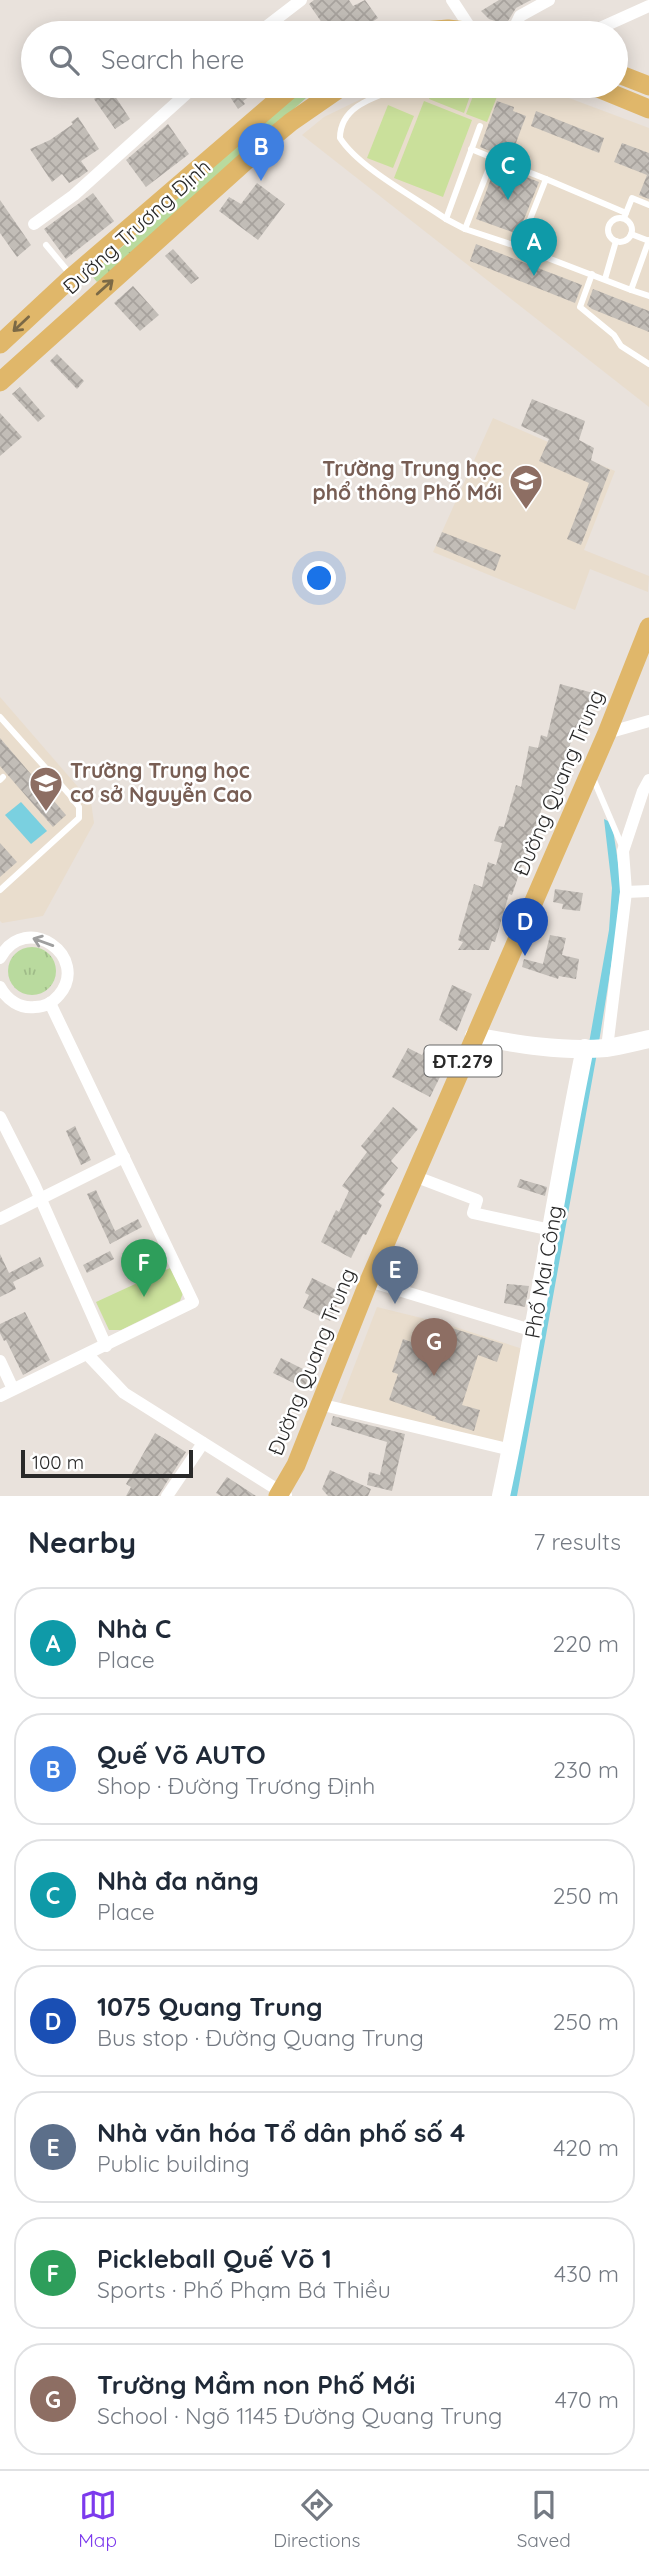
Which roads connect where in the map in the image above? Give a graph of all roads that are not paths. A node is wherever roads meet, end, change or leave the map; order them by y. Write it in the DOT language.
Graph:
graph roads {
  1 [pos="301,0"];
  2 [pos="452,0"];
  3 [pos="549,0"];
  4 [pos="649,5"];
  5 [pos="274,21"];
  6 [pos="464,21"];
  7 [pos="518,21"];
  8 [pos="615,21"];
  9 [pos="628,78"];
  10 [pos="649,86"];
  11 [pos="182,98"];
  12 [pos="266,98"];
  13 [pos="325,98"];
  14 [pos="379,98"];
  15 [pos="622,98"];
  16 [pos="649,109"];
  17 [pos="480,126"];
  18 [pos="471,149"];
  19 [pos="493,158"];
  20 [pos="545,179"];
  21 [pos="649,205"];
  22 [pos="625,215"];
  23 [pos="446,219"];
  24 [pos="34,224"];
  25 [pos="465,229"];
  26 [pos="631,234"];
  27 [pos="649,241"];
  28 [pos="616,242"];
  29 [pos="46,245"];
  30 [pos="519,247"];
  31 [pos="592,274"];
  32 [pos="72,276"];
  33 [pos="605,279"];
  34 [pos="631,290"];
  35 [pos="649,296"];
  36 [pos="47,300"];
  37 [pos="67,321"];
  38 [pos="0,344"];
  39 [pos="649,364"];
  40 [pos="0,383"];
  41 [pos="648,632"];
  42 [pos="0,717"];
  43 [pos="649,721"];
  44 [pos="607,733"];
  45 [pos="590,771"];
  46 [pos="649,780"];
  47 [pos="624,851"];
  48 [pos="0,890"];
  49 [pos="649,891"];
  50 [pos="626,892"];
  51 [pos="2,949"];
  52 [pos="0,987"];
  53 [pos="50,1003"];
  54 [pos="474,1036"];
  55 [pos="649,1039"];
  56 [pos="585,1048"];
  57 [pos="607,1048"];
  58 [pos="0,1117"];
  59 [pos="124,1157"];
  60 [pos="414,1176"];
  61 [pos="41,1200"];
  62 [pos="0,1219"];
  63 [pos="551,1230"];
  64 [pos="369,1280"];
  65 [pos="534,1331"];
  66 [pos="106,1346"];
  67 [pos="88,1355"];
  68 [pos="0,1361"];
  69 [pos="13,1389"];
  70 [pos="0,1396"];
  71 [pos="319,1404"];
  72 [pos="202,1443"];
  73 [pos="511,1450"];
  74 [pos="282,1495"];
  75 [pos="167,1496"];
  76 [pos="501,1496"];
  1 -- 5 [label="street"];
  2 -- 6 [label="street"];
  3 -- 7 [label="street"];
  4 -- 8 [label="street"];
  9 -- 10 [label="main road"];
  11 -- 24 [label="street"];
  12 -- 32 [label="main road, Đường Trương Định"];
  37 -- 13 [label="main road, Đường Trương Định, one-way"];
  14 -- 23 [label="lane"];
  15 -- 16 [label="main road"];
  17 -- 18 [label="lane"];
  18 -- 19 [label="lane"];
  18 -- 23 [label="lane"];
  19 -- 20 [label="lane"];
  19 -- 25 [label="lane"];
  20 -- 22 [label="lane"];
  20 -- 30 [label="lane"];
  21 -- 22 [label="lane"];
  22 -- 26 [label="lane"];
  22 -- 28 [label="lane"];
  23 -- 25 [label="lane"];
  25 -- 30 [label="lane"];
  26 -- 27 [label="lane"];
  26 -- 28 [label="lane"];
  27 -- 34 [label="lane"];
  28 -- 33 [label="lane"];
  29 -- 32 [label="lane"];
  30 -- 31 [label="lane"];
  31 -- 33 [label="lane"];
  31 -- 39 [label="lane"];
  32 -- 36 [label="main road, Đường Trương Định"];
  33 -- 34 [label="lane"];
  34 -- 35 [label="lane"];
  36 -- 37 [label="main road"];
  36 -- 38 [label="main road, Đường Trương Định, one-way"];
  37 -- 40 [label="main road, Đường Trương Định"];
  41 -- 44 [label="main road, Đường Quang Trung / ĐT.279"];
  42 -- 48 [label="lane"];
  43 -- 44 [label="street"];
  44 -- 45 [label="main road, Đường Quang Trung / ĐT.279"];
  45 -- 47 [label="lane"];
  45 -- 54 [label="main road, Đường Quang Trung / ĐT.279"];
  46 -- 47 [label="street"];
  47 -- 50 [label="street"];
  49 -- 50 [label="street"];
  50 -- 57 [label="street"];
  53 -- 51 [label="street, one-way"];
  52 -- 53 [label="street"];
  53 -- 59 [label="street"];
  54 -- 56 [label="street"];
  54 -- 60 [label="main road, Đường Quang Trung / ĐT.279"];
  55 -- 57 [label="street"];
  56 -- 57 [label="street"];
  56 -- 63 [label="street, Phố Mai Công"];
  58 -- 61 [label="street"];
  59 -- 61 [label="street"];
  59 -- 66 [label="street"];
  60 -- 63 [label="street"];
  60 -- 64 [label="main road, Đường Quang Trung / ĐT.279"];
  61 -- 62 [label="street"];
  61 -- 66 [label="street"];
  63 -- 65 [label="street, Phố Mai Công"];
  64 -- 65 [label="street"];
  64 -- 71 [label="main road, Đường Quang Trung / ĐT.279"];
  65 -- 73 [label="street, Phố Mai Công"];
  66 -- 67 [label="street"];
  67 -- 69 [label="street"];
  67 -- 72 [label="street"];
  68 -- 69 [label="street"];
  69 -- 70 [label="street"];
  71 -- 73 [label="street"];
  71 -- 74 [label="main road, Đường Quang Trung / ĐT.279"];
  72 -- 74 [label="street"];
  72 -- 75 [label="street"];
  73 -- 76 [label="street, Phố Mai Công"];
}
